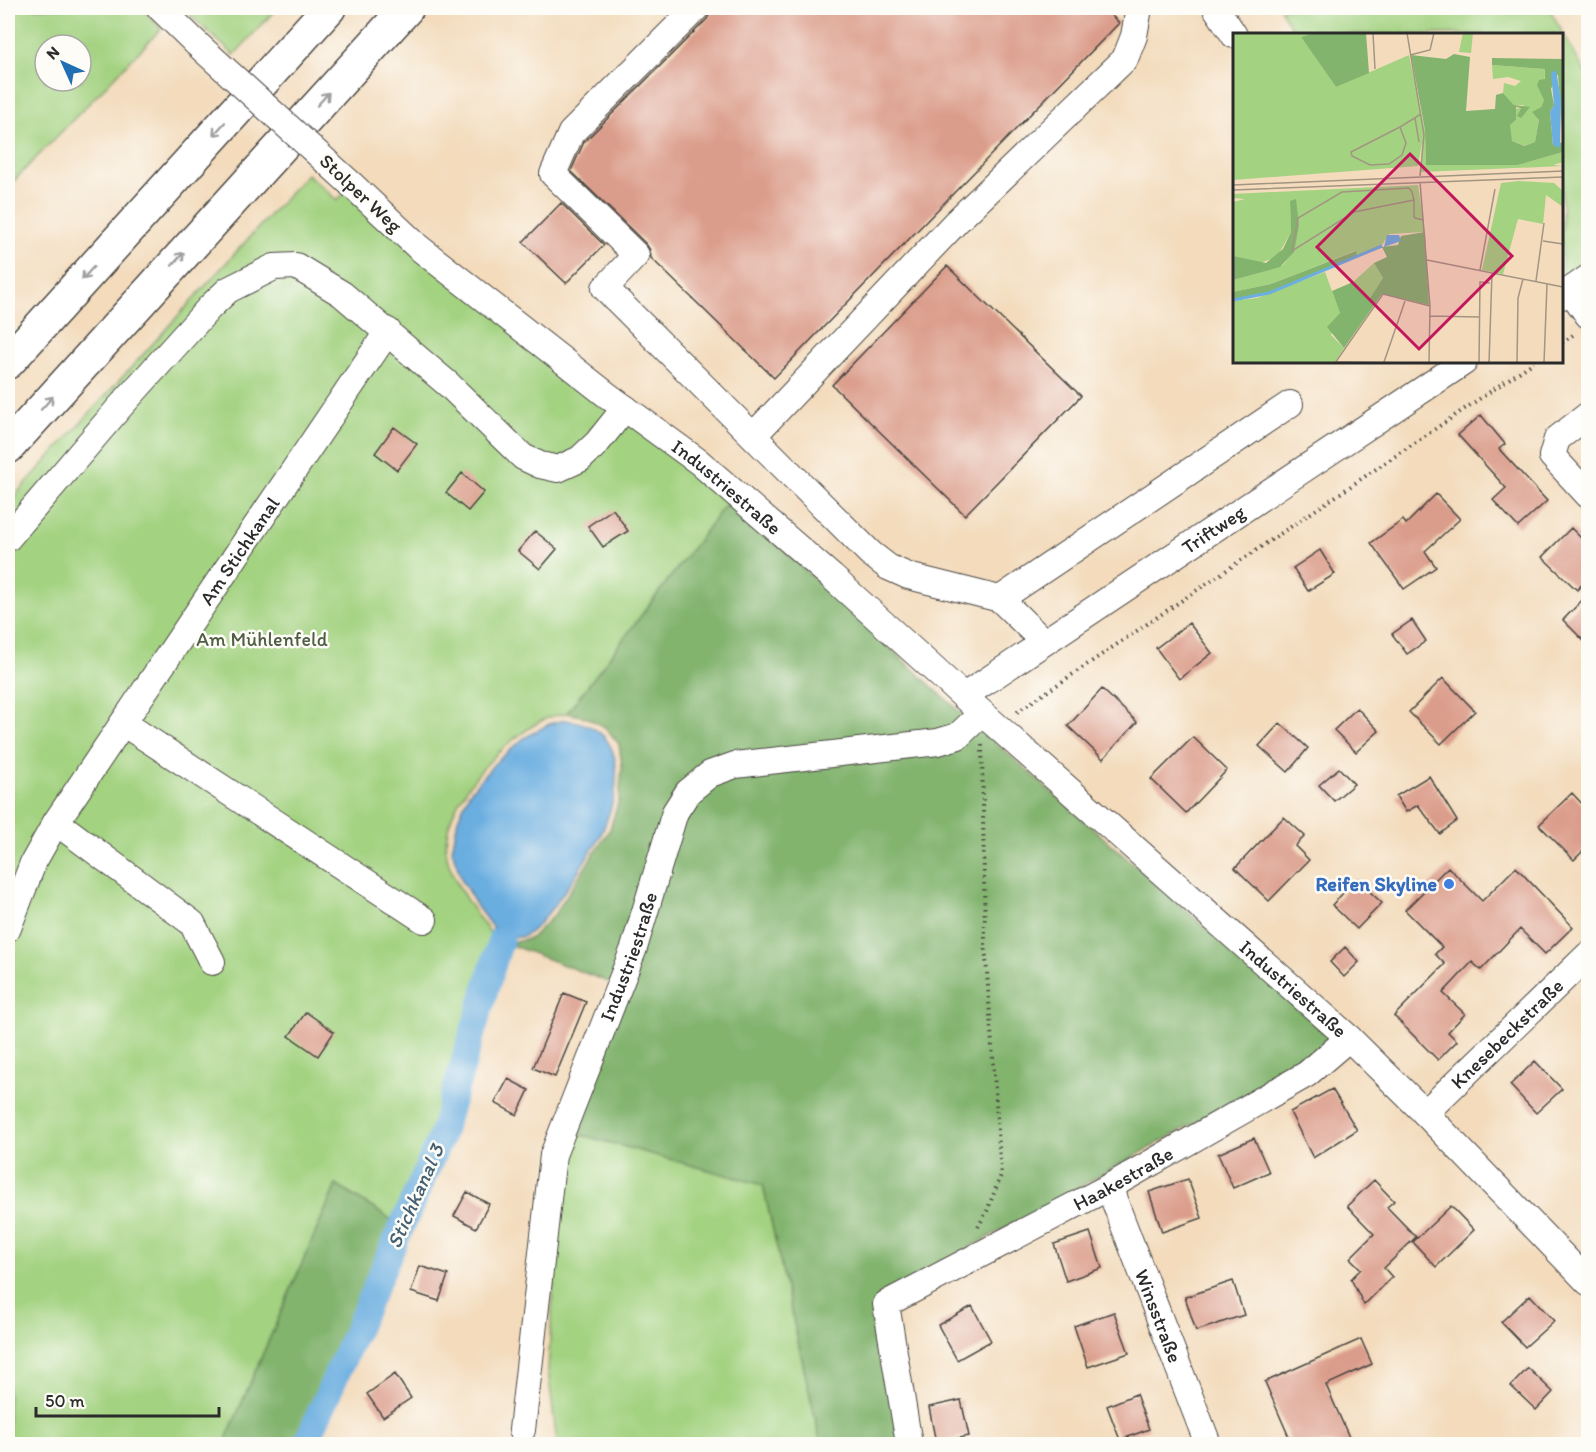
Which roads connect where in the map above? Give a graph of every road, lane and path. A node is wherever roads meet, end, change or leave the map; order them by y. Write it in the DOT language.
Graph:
graph roads {
  1 [pos="160,8"];
  2 [pos="329,8"];
  3 [pos="407,8"];
  4 [pos="696,8"];
  5 [pos="1138,8"];
  6 [pos="1216,8"];
  7 [pos="1233,34"];
  8 [pos="1573,288"];
  9 [pos="1588,315"];
  10 [pos="388,331"];
  11 [pos="8,362"];
  12 [pos="1460,363"];
  13 [pos="1532,363"];
  14 [pos="572,367"];
  15 [pos="1290,404"];
  16 [pos="626,408"];
  17 [pos="1588,415"];
  18 [pos="754,435"];
  19 [pos="8,447"];
  20 [pos="1588,495"];
  21 [pos="8,538"];
  22 [pos="1000,599"];
  23 [pos="1044,642"];
  24 [pos="981,712"];
  25 [pos="123,723"];
  26 [pos="56,822"];
  27 [pos="424,920"];
  28 [pos="8,928"];
  29 [pos="1588,955"];
  30 [pos="212,962"];
  31 [pos="1349,1038"];
  32 [pos="1425,1113"];
  33 [pos="1109,1187"];
  34 [pos="976,1231"];
  35 [pos="1588,1282"];
  36 [pos="522,1430"];
  37 [pos="909,1444"];
  38 [pos="1208,1444"];
  1 -- 14 [label="street, Stolper Weg, bridge"];
  2 -- 11 [label="highway, one-way"];
  19 -- 3 [label="highway, one-way"];
  4 -- 18 [label="street"];
  5 -- 18 [label="street"];
  6 -- 7 [label="street"];
  8 -- 9 [label="street"];
  10 -- 16 [label="street"];
  10 -- 21 [label="street"];
  10 -- 25 [label="street, Am Stichkanal"];
  12 -- 23 [label="street, Triftweg"];
  13 -- 24 [label="path"];
  14 -- 16 [label="street, Industriestraße"];
  15 -- 22 [label="street"];
  16 -- 24 [label="street, Industriestraße"];
  17 -- 20 [label="street"];
  18 -- 22 [label="street"];
  22 -- 23 [label="street"];
  23 -- 24 [label="street, Triftweg"];
  24 -- 31 [label="street, Industriestraße"];
  24 -- 34 [label="path"];
  24 -- 36 [label="street, Industriestraße"];
  25 -- 26 [label="street, Am Stichkanal"];
  25 -- 27 [label="street"];
  26 -- 28 [label="street, Am Stichkanal"];
  26 -- 30 [label="street"];
  29 -- 32 [label="street, Knesebeckstraße"];
  31 -- 32 [label="street, Industriestraße"];
  31 -- 33 [label="street, Haakestraße"];
  32 -- 35 [label="street, Industriestraße"];
  33 -- 37 [label="street, Haakestraße"];
  33 -- 38 [label="street, Winsstraße"];
}
